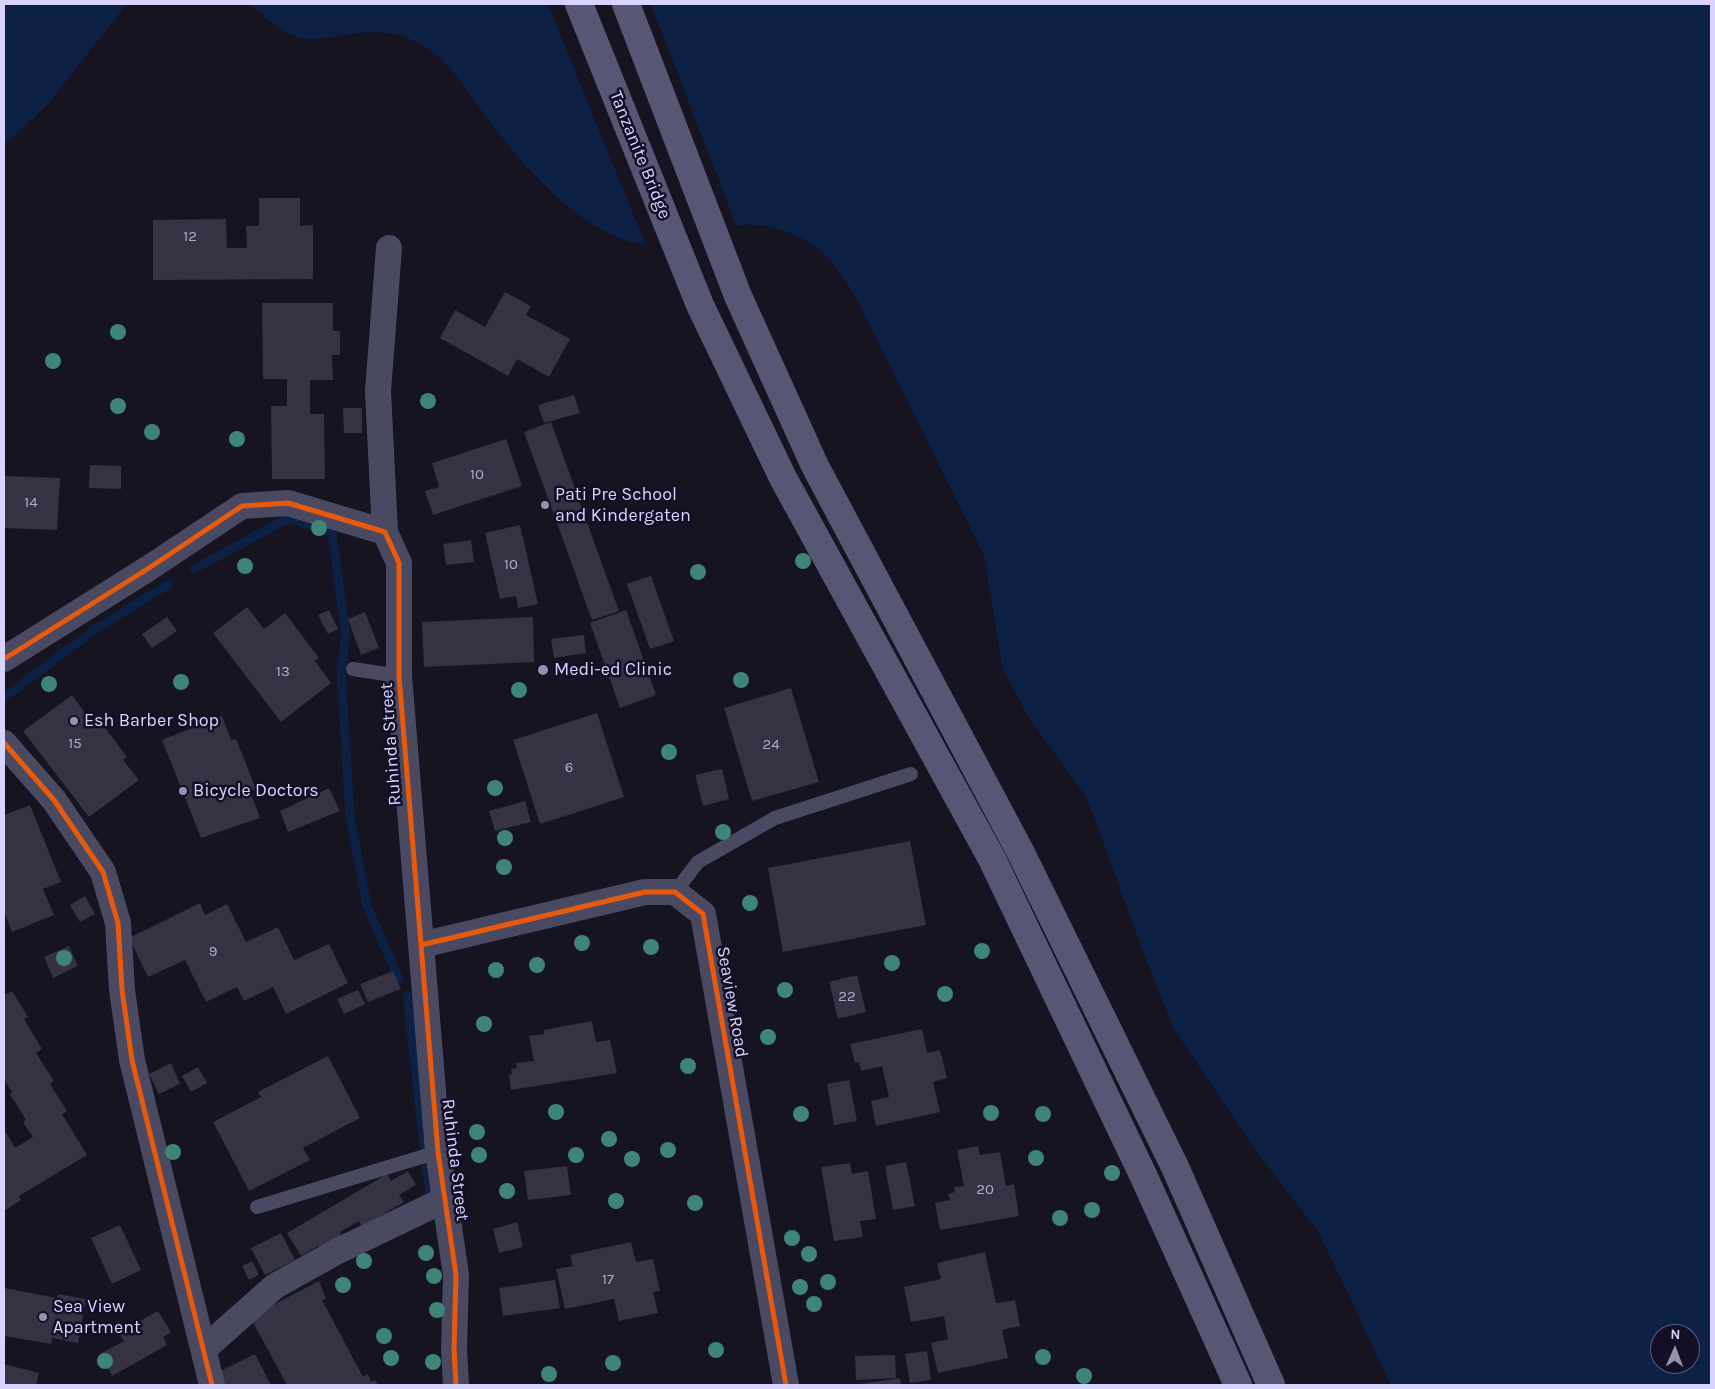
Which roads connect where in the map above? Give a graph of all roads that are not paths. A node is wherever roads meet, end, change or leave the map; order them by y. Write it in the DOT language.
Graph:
graph roads {
  1 [pos="579,4"];
  2 [pos="626,4"];
  3 [pos="389,248"];
  4 [pos="385,532"];
  5 [pos="4,659"];
  6 [pos="353,668"];
  7 [pos="400,676"];
  8 [pos="4,743"];
  9 [pos="911,774"];
  10 [pos="675,892"];
  11 [pos="421,945"];
  12 [pos="438,1152"];
  13 [pos="446,1198"];
  14 [pos="257,1207"];
  15 [pos="204,1349"];
  16 [pos="212,1385"];
  17 [pos="456,1385"];
  18 [pos="786,1385"];
  19 [pos="1238,1385"];
  20 [pos="1271,1385"];
  1 -- 19 [label="main road, Tanzanite Bridge"];
  2 -- 20 [label="main road"];
  3 -- 4 [label="street"];
  4 -- 5 [label="street"];
  4 -- 7 [label="street, Ruhinda Street"];
  6 -- 7 [label="lane"];
  7 -- 11 [label="street, Ruhinda Street"];
  8 -- 15 [label="street"];
  9 -- 10 [label="lane"];
  10 -- 11 [label="street"];
  10 -- 18 [label="street, Seaview Road"];
  11 -- 12 [label="street, Ruhinda Street"];
  12 -- 13 [label="street, Ruhinda Street"];
  12 -- 14 [label="lane"];
  13 -- 15 [label="street"];
  13 -- 17 [label="street, Ruhinda Street"];
  15 -- 16 [label="street"];
}
